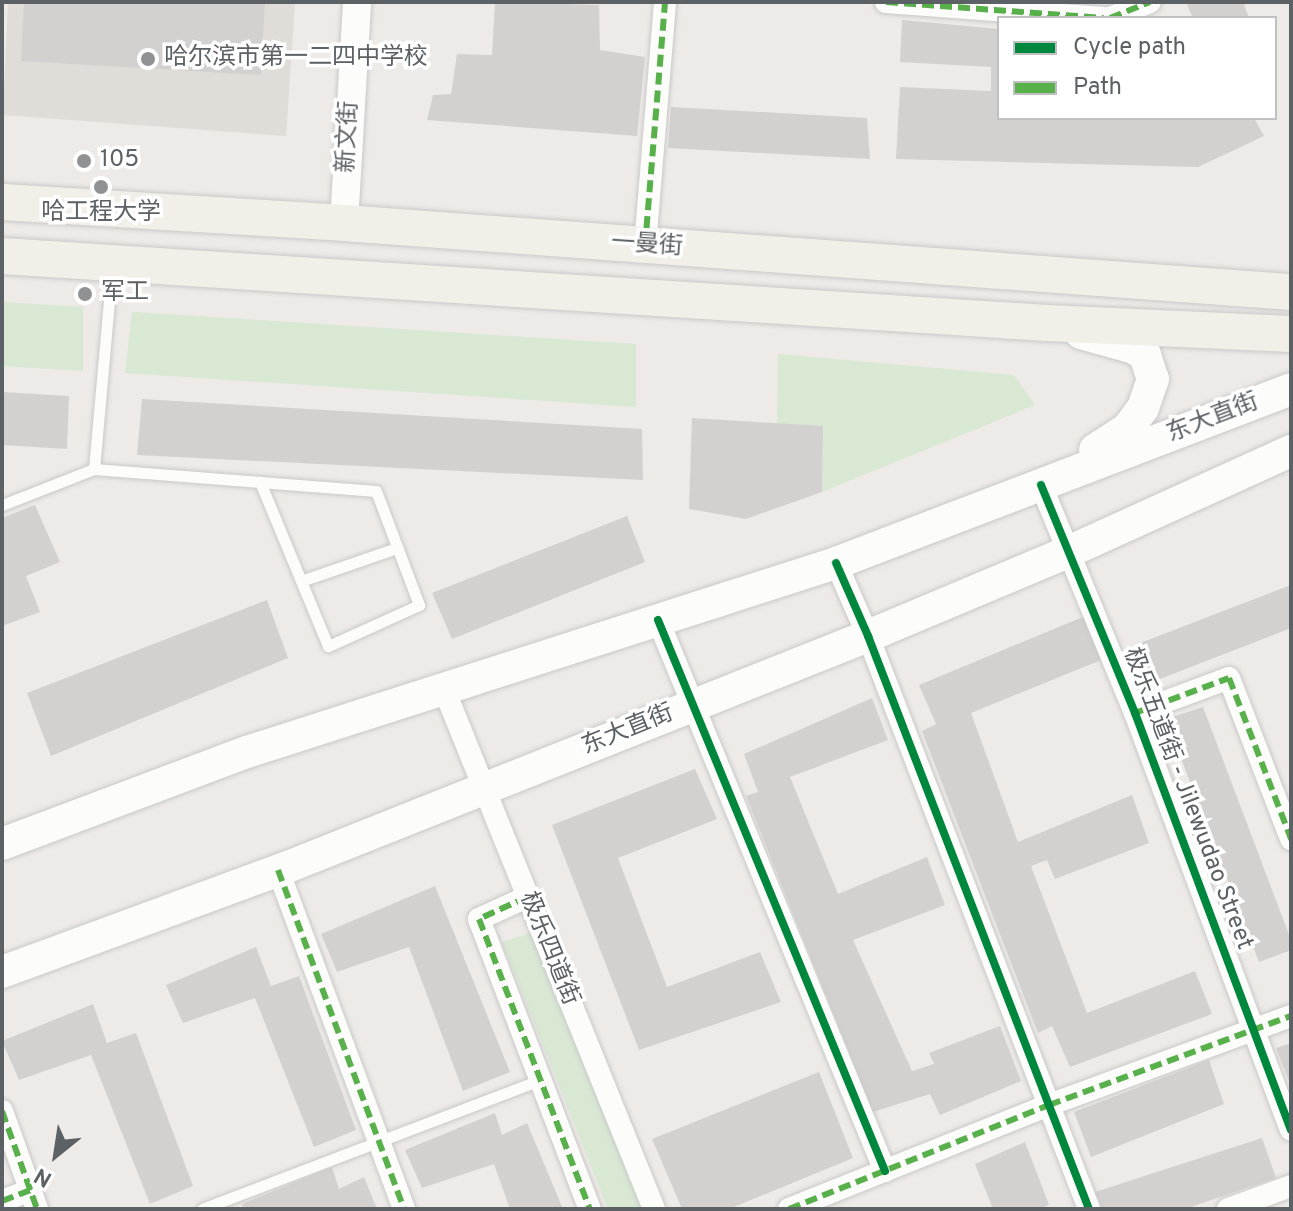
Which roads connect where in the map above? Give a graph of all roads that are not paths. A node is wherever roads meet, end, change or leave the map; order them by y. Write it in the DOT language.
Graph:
graph roads {
  1 [pos="357,2"];
  2 [pos="665,2"];
  3 [pos="886,2"];
  4 [pos="1150,2"];
  5 [pos="1056,8"];
  6 [pos="1094,16"];
  7 [pos="1115,16"];
  8 [pos="2,202"];
  9 [pos="344,223"];
  10 [pos="645,246"];
  11 [pos="2,256"];
  12 [pos="113,264"];
  13 [pos="1291,279"];
  14 [pos="1238,289"];
  15 [pos="1291,292"];
  16 [pos="1047,323"];
  17 [pos="1291,334"];
  18 [pos="1291,389"];
  19 [pos="1291,451"];
  20 [pos="94,469"];
  21 [pos="260,482"];
  22 [pos="1041,485"];
  23 [pos="2,505"];
  24 [pos="397,548"];
  25 [pos="1068,552"];
  26 [pos="836,563"];
  27 [pos="301,581"];
  28 [pos="658,620"];
  29 [pos="868,636"];
  30 [pos="444,689"];
  31 [pos="693,705"];
  32 [pos="1135,713"];
  33 [pos="483,790"];
  34 [pos="1291,839"];
  35 [pos="2,844"];
  36 [pos="278,870"];
  37 [pos="527,897"];
  38 [pos="2,972"];
  39 [pos="1291,1016"];
  40 [pos="1253,1028"];
  41 [pos="540,1080"];
  42 [pos="1049,1105"];
  43 [pos="2,1111"];
  44 [pos="1291,1130"];
  45 [pos="378,1142"];
  46 [pos="885,1171"];
  47 [pos="1291,1186"];
  48 [pos="34,1200"];
  49 [pos="2,1201"];
  50 [pos="225,1205"];
  51 [pos="202,1209"];
  52 [pos="404,1209"];
  53 [pos="590,1209"];
  54 [pos="654,1209"];
  55 [pos="789,1209"];
  56 [pos="1089,1209"];
  57 [pos="1228,1209"];
  1 -- 9 [label="street, 新文街"];
  2 -- 10 [label="street"];
  3 -- 5 [label="street"];
  4 -- 7 [label="street"];
  5 -- 6 [label="street"];
  8 -- 9 [label="main road, 一曼街"];
  9 -- 10 [label="main road, 一曼街"];
  10 -- 14 [label="main road, 一曼街"];
  11 -- 12 [label="main road"];
  12 -- 16 [label="main road"];
  12 -- 20 [label="lane"];
  13 -- 14 [label="main road"];
  14 -- 15 [label="main road, 一曼街"];
  16 -- 17 [label="main road"];
  16 -- 22 [label="main road"];
  18 -- 22 [label="main road, 东大直街"];
  19 -- 25 [label="main road, 东大直街"];
  20 -- 21 [label="lane"];
  20 -- 23 [label="lane"];
  21 -- 24 [label="lane"];
  21 -- 27 [label="lane"];
  22 -- 25 [label="street, 极乐五道街 - Jilewudao Street"];
  22 -- 26 [label="main road, 东大直街"];
  24 -- 27 [label="lane"];
  24 -- 27 [label="lane"];
  25 -- 29 [label="main road, 东大直街"];
  25 -- 32 [label="street, 极乐五道街 - Jilewudao Street"];
  26 -- 28 [label="main road, 东大直街"];
  26 -- 29 [label="street"];
  28 -- 30 [label="main road, 东大直街"];
  28 -- 31 [label="street"];
  29 -- 31 [label="main road, 东大直街"];
  29 -- 42 [label="street"];
  30 -- 33 [label="street, 极乐四道街"];
  30 -- 35 [label="main road, 东大直街"];
  31 -- 33 [label="main road, 东大直街"];
  31 -- 46 [label="street"];
  32 -- 34 [label="street"];
  32 -- 40 [label="street, 极乐五道街 - Jilewudao Street"];
  33 -- 36 [label="main road, 东大直街"];
  33 -- 37 [label="street, 极乐四道街"];
  36 -- 38 [label="main road, 东大直街"];
  36 -- 45 [label="street"];
  37 -- 41 [label="street"];
  37 -- 54 [label="street, 极乐四道街"];
  39 -- 40 [label="street"];
  40 -- 42 [label="street"];
  40 -- 44 [label="street, 极乐五道街 - Jilewudao Street"];
  41 -- 45 [label="lane"];
  41 -- 53 [label="street"];
  42 -- 46 [label="street"];
  42 -- 56 [label="street"];
  43 -- 48 [label="street"];
  45 -- 50 [label="lane"];
  45 -- 52 [label="street"];
  46 -- 55 [label="street"];
  47 -- 57 [label="street"];
  48 -- 49 [label="street"];
  50 -- 51 [label="lane"];
}
